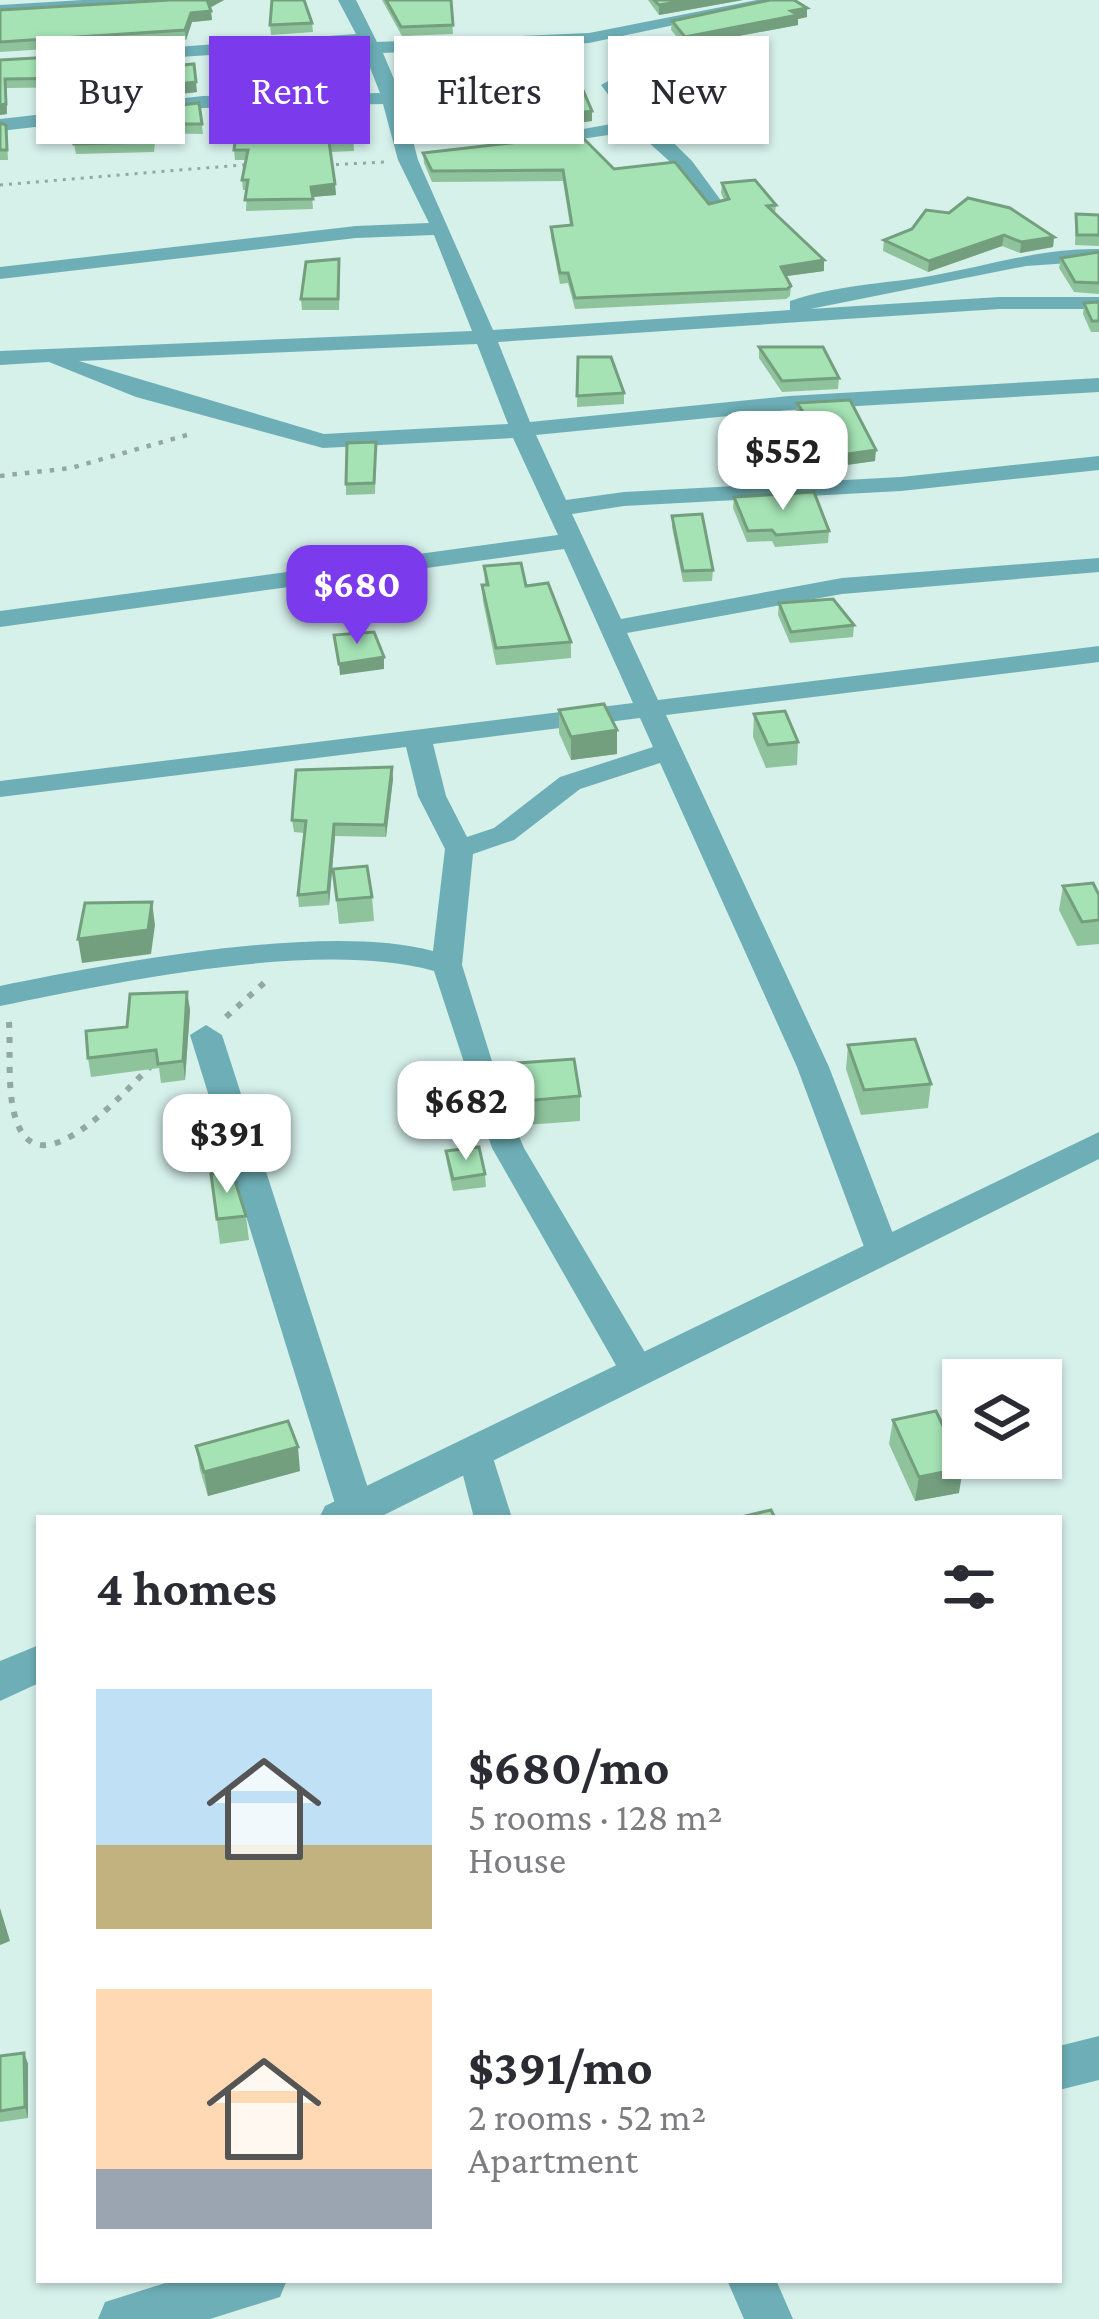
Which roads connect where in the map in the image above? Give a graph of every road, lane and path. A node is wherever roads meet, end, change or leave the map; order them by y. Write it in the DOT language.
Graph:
graph roads {
  1 [pos="171,0"];
  2 [pos="347,0"];
  3 [pos="783,0"];
  4 [pos="0,10"];
  5 [pos="365,36"];
  6 [pos="370,43"];
  7 [pos="370,45"];
  8 [pos="393,98"];
  9 [pos="0,125"];
  10 [pos="608,130"];
  11 [pos="661,144"];
  12 [pos="518,145"];
  13 [pos="415,155"];
  14 [pos="255,164"];
  15 [pos="309,166"];
  16 [pos="0,185"];
  17 [pos="715,206"];
  18 [pos="442,229"];
  19 [pos="1099,255"];
  20 [pos="0,273"];
  21 [pos="1099,303"];
  22 [pos="769,318"];
  23 [pos="482,337"];
  24 [pos="37,355"];
  25 [pos="0,358"];
  26 [pos="1099,385"];
  27 [pos="522,431"];
  28 [pos="210,433"];
  29 [pos="1099,463"];
  30 [pos="0,476"];
  31 [pos="557,509"];
  32 [pos="570,542"];
  33 [pos="1099,565"];
  34 [pos="0,619"];
  35 [pos="612,628"];
  36 [pos="1099,654"];
  37 [pos="651,710"];
  38 [pos="418,736"];
  39 [pos="668,751"];
  40 [pos="0,789"];
  41 [pos="459,849"];
  42 [pos="293,957"];
  43 [pos="446,965"];
  44 [pos="3,995"];
  45 [pos="206,1035"];
  46 [pos="1099,1144"];
  47 [pos="884,1252"];
  48 [pos="638,1371"];
  49 [pos="475,1451"];
  50 [pos="348,1514"];
  51 [pos="492,1515"];
  52 [pos="36,1664"];
  53 [pos="0,1682"];
  54 [pos="1099,2058"];
  55 [pos="1062,2067"];
  56 [pos="252,2283"];
  57 [pos="752,2283"];
  58 [pos="122,2319"];
  59 [pos="769,2319"];
  1 -- 4 [label="street"];
  2 -- 5 [label="street"];
  3 -- 6 [label="street"];
  7 -- 8 [label="street"];
  8 -- 9 [label="street"];
  8 -- 13 [label="street"];
  10 -- 12 [label="street"];
  11 -- 17 [label="street"];
  13 -- 15 [label="path"];
  13 -- 18 [label="street"];
  14 -- 16 [label="path"];
  18 -- 20 [label="street"];
  18 -- 23 [label="street"];
  19 -- 22 [label="street"];
  21 -- 22 [label="street"];
  22 -- 23 [label="street"];
  23 -- 24 [label="street"];
  23 -- 27 [label="street"];
  24 -- 25 [label="street"];
  24 -- 27 [label="street"];
  26 -- 27 [label="street"];
  27 -- 31 [label="street"];
  28 -- 30 [label="path"];
  29 -- 31 [label="street"];
  31 -- 32 [label="street"];
  32 -- 34 [label="street"];
  32 -- 35 [label="street"];
  33 -- 35 [label="street"];
  35 -- 37 [label="street"];
  36 -- 37 [label="street"];
  37 -- 38 [label="street"];
  37 -- 39 [label="street"];
  38 -- 40 [label="street"];
  38 -- 41 [label="street"];
  39 -- 41 [label="street"];
  39 -- 47 [label="street"];
  41 -- 43 [label="street"];
  42 -- 43 [label="street"];
  42 -- 44 [label="street"];
  42 -- 45 [label="path"];
  43 -- 48 [label="street"];
  44 -- 45 [label="path"];
  45 -- 50 [label="street"];
  46 -- 47 [label="street"];
  47 -- 48 [label="street"];
  48 -- 49 [label="street"];
  49 -- 50 [label="street"];
  49 -- 51 [label="street"];
  52 -- 53 [label="street"];
  54 -- 55 [label="street"];
  56 -- 58 [label="street"];
  57 -- 59 [label="street"];
}
